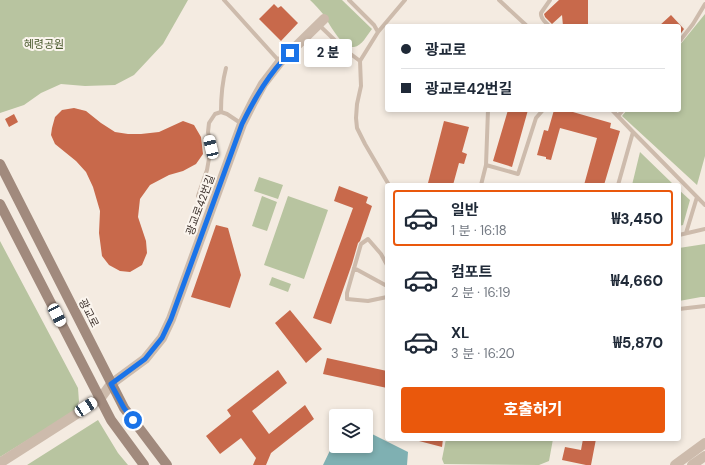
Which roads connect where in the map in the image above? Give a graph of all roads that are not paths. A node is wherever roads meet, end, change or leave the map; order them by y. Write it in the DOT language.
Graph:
graph roads {
  1 [pos="224,0"];
  2 [pos="349,0"];
  3 [pos="405,0"];
  4 [pos="499,0"];
  5 [pos="550,0"];
  6 [pos="705,4"];
  7 [pos="322,22"];
  8 [pos="525,24"];
  9 [pos="547,24"];
  10 [pos="378,32"];
  11 [pos="681,39"];
  12 [pos="360,61"];
  13 [pos="280,62"];
  14 [pos="226,68"];
  15 [pos="221,112"];
  16 [pos="488,112"];
  17 [pos="542,112"];
  18 [pos="614,112"];
  19 [pos="621,112"];
  20 [pos="618,116"];
  21 [pos="242,124"];
  22 [pos="633,132"];
  23 [pos="0,164"];
  24 [pos="486,165"];
  25 [pos="388,183"];
  26 [pos="482,183"];
  27 [pos="619,183"];
  28 [pos="198,196"];
  29 [pos="697,197"];
  30 [pos="0,204"];
  31 [pos="705,204"];
  32 [pos="705,229"];
  33 [pos="686,233"];
  34 [pos="681,234"];
  35 [pos="385,261"];
  36 [pos="354,268"];
  37 [pos="385,285"];
  38 [pos="385,297"];
  39 [pos="705,306"];
  40 [pos="681,309"];
  41 [pos="111,384"];
  42 [pos="100,398"];
  43 [pos="705,443"];
  44 [pos="705,456"];
  45 [pos="0,463"];
  46 [pos="144,465"];
  47 [pos="168,465"];
  48 [pos="674,465"];
  49 [pos="692,465"];
  1 -- 13 [label="lane"];
  2 -- 10 [label="lane"];
  3 -- 10 [label="lane"];
  4 -- 8 [label="lane"];
  5 -- 9 [label="lane"];
  6 -- 11 [label="lane"];
  7 -- 12 [label="lane"];
  7 -- 13 [label="street, 광교로42번길"];
  10 -- 12 [label="lane"];
  12 -- 25 [label="lane"];
  13 -- 21 [label="street, 광교로42번길"];
  14 -- 15 [label="lane"];
  15 -- 21 [label="lane"];
  15 -- 28 [label="lane"];
  16 -- 24 [label="lane"];
  17 -- 24 [label="lane"];
  18 -- 20 [label="lane"];
  19 -- 20 [label="lane"];
  20 -- 22 [label="lane"];
  21 -- 41 [label="street, 광교로42번길"];
  22 -- 27 [label="lane"];
  22 -- 29 [label="lane"];
  23 -- 41 [label="main road, 광교로"];
  24 -- 26 [label="lane"];
  29 -- 31 [label="lane"];
  29 -- 33 [label="lane"];
  30 -- 42 [label="main road"];
  32 -- 33 [label="lane"];
  33 -- 34 [label="lane"];
  35 -- 36 [label="lane"];
  36 -- 37 [label="lane"];
  36 -- 38 [label="lane"];
  39 -- 40 [label="lane"];
  41 -- 42 [label="street, 광교로42번길"];
  41 -- 47 [label="main road, 광교로"];
  42 -- 45 [label="street, 광교로42번길"];
  42 -- 46 [label="main road"];
  43 -- 48 [label="street"];
  44 -- 49 [label="street"];
}
